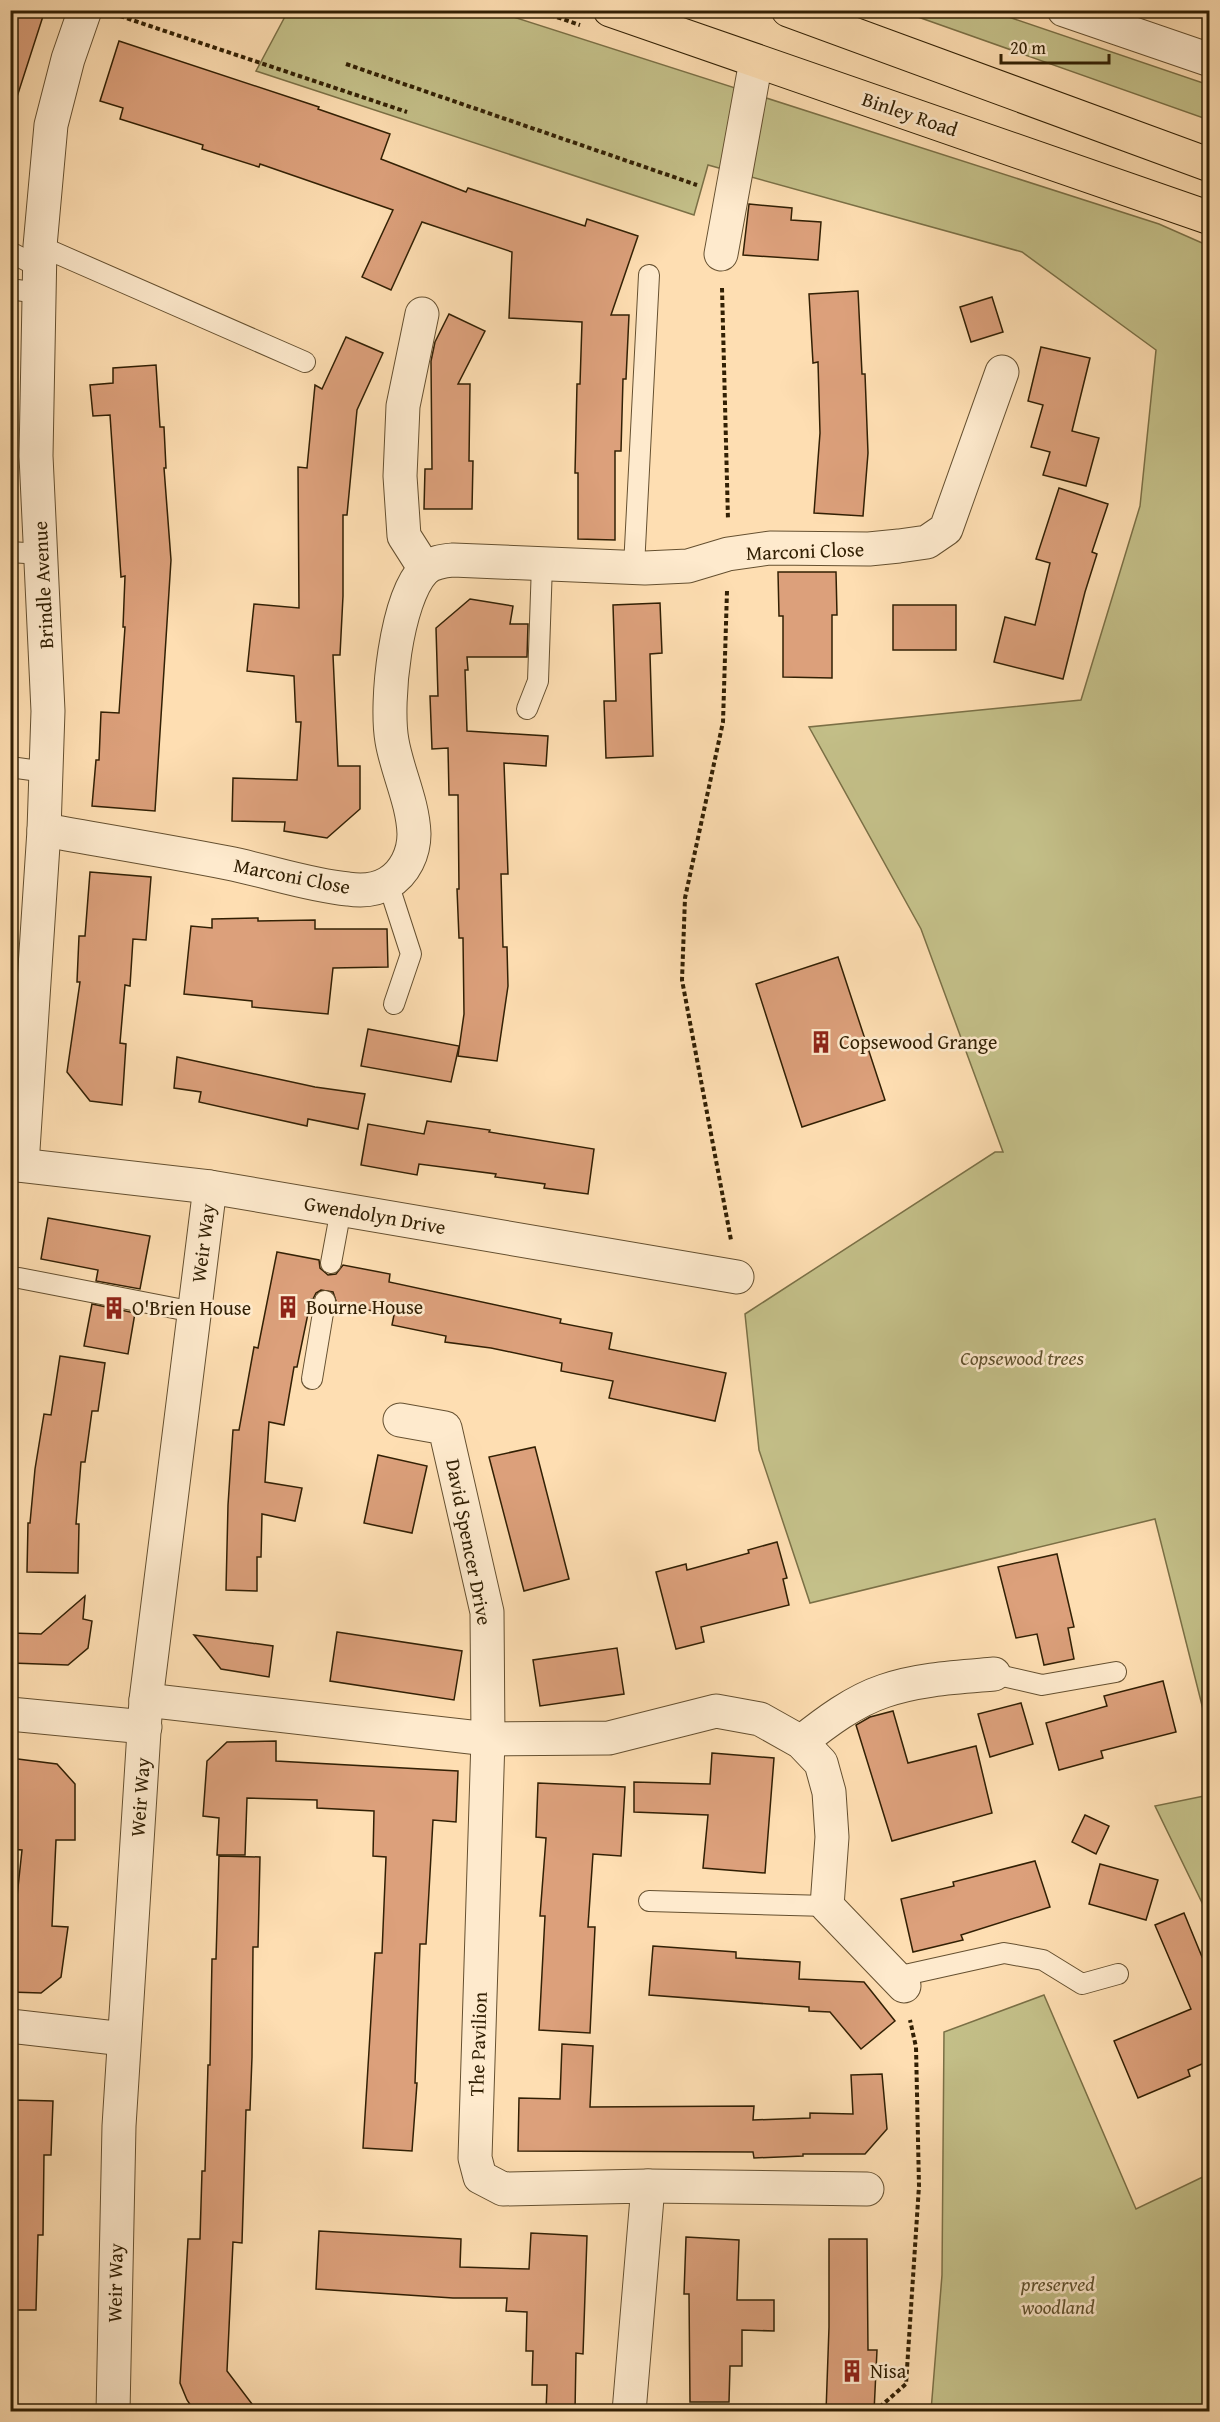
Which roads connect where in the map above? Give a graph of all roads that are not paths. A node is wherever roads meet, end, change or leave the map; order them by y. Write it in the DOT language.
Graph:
graph roads {
  1 [pos="610,10"];
  2 [pos="788,10"];
  3 [pos="1064,10"];
  4 [pos="99,12"];
  5 [pos="1209,60"];
  6 [pos="756,61"];
  7 [pos="1209,165"];
  8 [pos="1209,218"];
  9 [pos="721,255"];
  10 [pos="27,270"];
  11 [pos="649,275"];
  12 [pos="422,314"];
  13 [pos="305,362"];
  14 [pos="1002,372"];
  15 [pos="26,553"];
  16 [pos="542,564"];
  17 [pos="634,567"];
  18 [pos="425,569"];
  19 [pos="527,709"];
  20 [pos="10,767"];
  21 [pos="46,772"];
  22 [pos="45,830"];
  23 [pos="388,883"];
  24 [pos="394,1004"];
  25 [pos="16,1165"];
  26 [pos="210,1187"];
  27 [pos="340,1209"];
  28 [pos="331,1263"];
  29 [pos="737,1277"];
  30 [pos="19,1278"];
  31 [pos="325,1301"];
  32 [pos="194,1312"];
  33 [pos="312,1379"];
  34 [pos="400,1419"];
  35 [pos="1116,1672"];
  36 [pos="994,1674"];
  37 [pos="145,1713"];
  38 [pos="10,1714"];
  39 [pos="488,1739"];
  40 [pos="801,1742"];
  41 [pos="649,1901"];
  42 [pos="828,1906"];
  43 [pos="1118,1974"];
  44 [pos="900,1981"];
  45 [pos="10,2026"];
  46 [pos="124,2039"];
  47 [pos="648,2186"];
  48 [pos="867,2189"];
  49 [pos="112,2412"];
  50 [pos="629,2412"];
  1 -- 6 [label="main road, Binley Road"];
  2 -- 7 [label="main road"];
  3 -- 5 [label="street"];
  4 -- 10 [label="street, Brindle Avenue"];
  6 -- 8 [label="main road, Binley Road"];
  6 -- 9 [label="street"];
  10 -- 13 [label="lane"];
  10 -- 15 [label="street, Brindle Avenue"];
  11 -- 17 [label="lane"];
  12 -- 18 [label="street"];
  14 -- 17 [label="street, Marconi Close"];
  15 -- 21 [label="street, Brindle Avenue"];
  16 -- 17 [label="street, Marconi Close"];
  16 -- 18 [label="street, Marconi Close"];
  16 -- 19 [label="lane"];
  18 -- 23 [label="street"];
  20 -- 21 [label="lane"];
  21 -- 22 [label="street, Brindle Avenue"];
  22 -- 23 [label="street, Marconi Close"];
  22 -- 25 [label="street, Brindle Avenue"];
  23 -- 24 [label="lane"];
  25 -- 26 [label="street, Gwendolyn Drive"];
  26 -- 27 [label="street, Gwendolyn Drive"];
  26 -- 32 [label="street, Weir Way"];
  27 -- 28 [label="lane"];
  27 -- 29 [label="street, Gwendolyn Drive"];
  30 -- 32 [label="lane"];
  31 -- 33 [label="lane"];
  32 -- 37 [label="street, Weir Way"];
  34 -- 39 [label="street, David Spencer Drive"];
  35 -- 36 [label="lane"];
  36 -- 40 [label="street"];
  37 -- 38 [label="street"];
  37 -- 39 [label="street"];
  37 -- 46 [label="street, Weir Way"];
  39 -- 40 [label="street"];
  39 -- 47 [label="street, The Pavilion"];
  40 -- 42 [label="street"];
  41 -- 42 [label="lane"];
  42 -- 44 [label="street"];
  43 -- 44 [label="lane"];
  45 -- 46 [label="street"];
  46 -- 49 [label="street, Weir Way"];
  47 -- 48 [label="street, The Pavilion"];
  47 -- 50 [label="street"];
}
